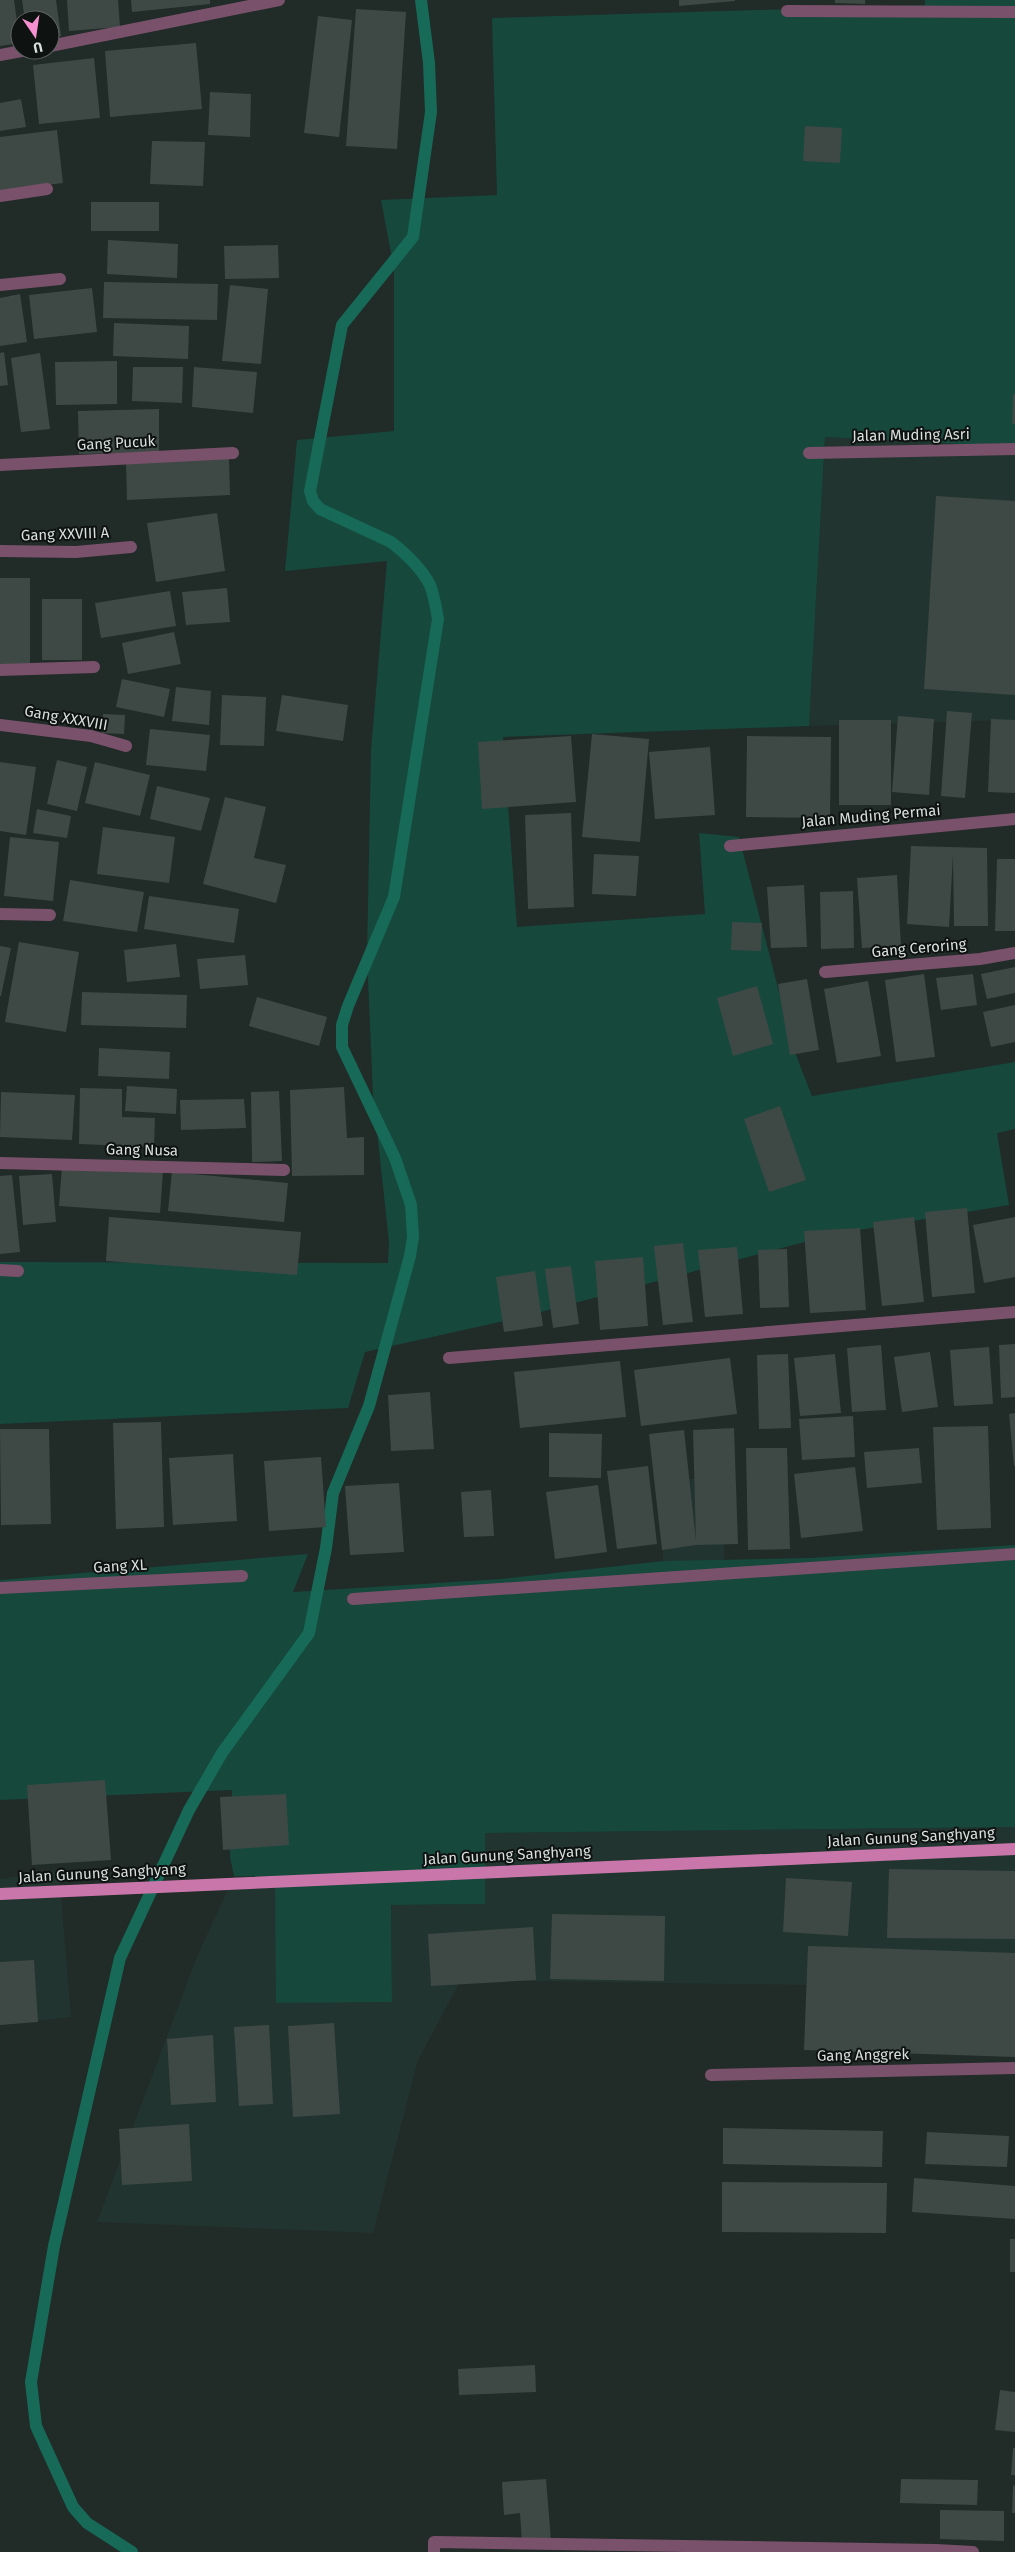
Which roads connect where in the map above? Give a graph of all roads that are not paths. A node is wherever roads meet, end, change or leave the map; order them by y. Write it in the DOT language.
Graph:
graph roads {
  1 [pos="279,0"];
  2 [pos="787,11"];
  3 [pos="1015,12"];
  4 [pos="60,44"];
  5 [pos="47,188"];
  6 [pos="0,196"];
  7 [pos="60,279"];
  8 [pos="0,285"];
  9 [pos="1015,449"];
  10 [pos="233,453"];
  11 [pos="808,453"];
  12 [pos="0,465"];
  13 [pos="131,547"];
  14 [pos="0,552"];
  15 [pos="94,667"];
  16 [pos="0,670"];
  17 [pos="0,725"];
  18 [pos="126,746"];
  19 [pos="1015,819"];
  20 [pos="730,846"];
  21 [pos="0,914"];
  22 [pos="50,915"];
  23 [pos="1015,953"];
  24 [pos="825,972"];
  25 [pos="0,1163"];
  26 [pos="284,1170"];
  27 [pos="0,1270"];
  28 [pos="18,1271"];
  29 [pos="1015,1312"];
  30 [pos="449,1358"];
  31 [pos="1015,1554"];
  32 [pos="242,1576"];
  33 [pos="0,1588"];
  34 [pos="353,1599"];
  35 [pos="1015,1849"];
  36 [pos="0,1894"];
  37 [pos="1015,2068"];
  38 [pos="711,2075"];
  39 [pos="434,2552"];
  40 [pos="974,2552"];
  1 -- 4 [label="street"];
  2 -- 3 [label="street"];
  5 -- 6 [label="street"];
  7 -- 8 [label="street"];
  9 -- 11 [label="street, Jalan Muding Asri"];
  10 -- 12 [label="street, Gang Pucuk"];
  13 -- 14 [label="street, Gang XXVIII A"];
  15 -- 16 [label="street"];
  17 -- 18 [label="street, Gang XXXVIII"];
  19 -- 20 [label="street, Jalan Muding Permai"];
  21 -- 22 [label="street"];
  23 -- 24 [label="street, Gang Ceroring"];
  25 -- 26 [label="street, Gang Nusa"];
  27 -- 28 [label="street"];
  29 -- 30 [label="street"];
  31 -- 34 [label="street"];
  32 -- 33 [label="street, Gang XL"];
  35 -- 36 [label="main road, Jalan Gunung Sanghyang"];
  37 -- 38 [label="street, Gang Anggrek"];
  39 -- 40 [label="street"];
}
